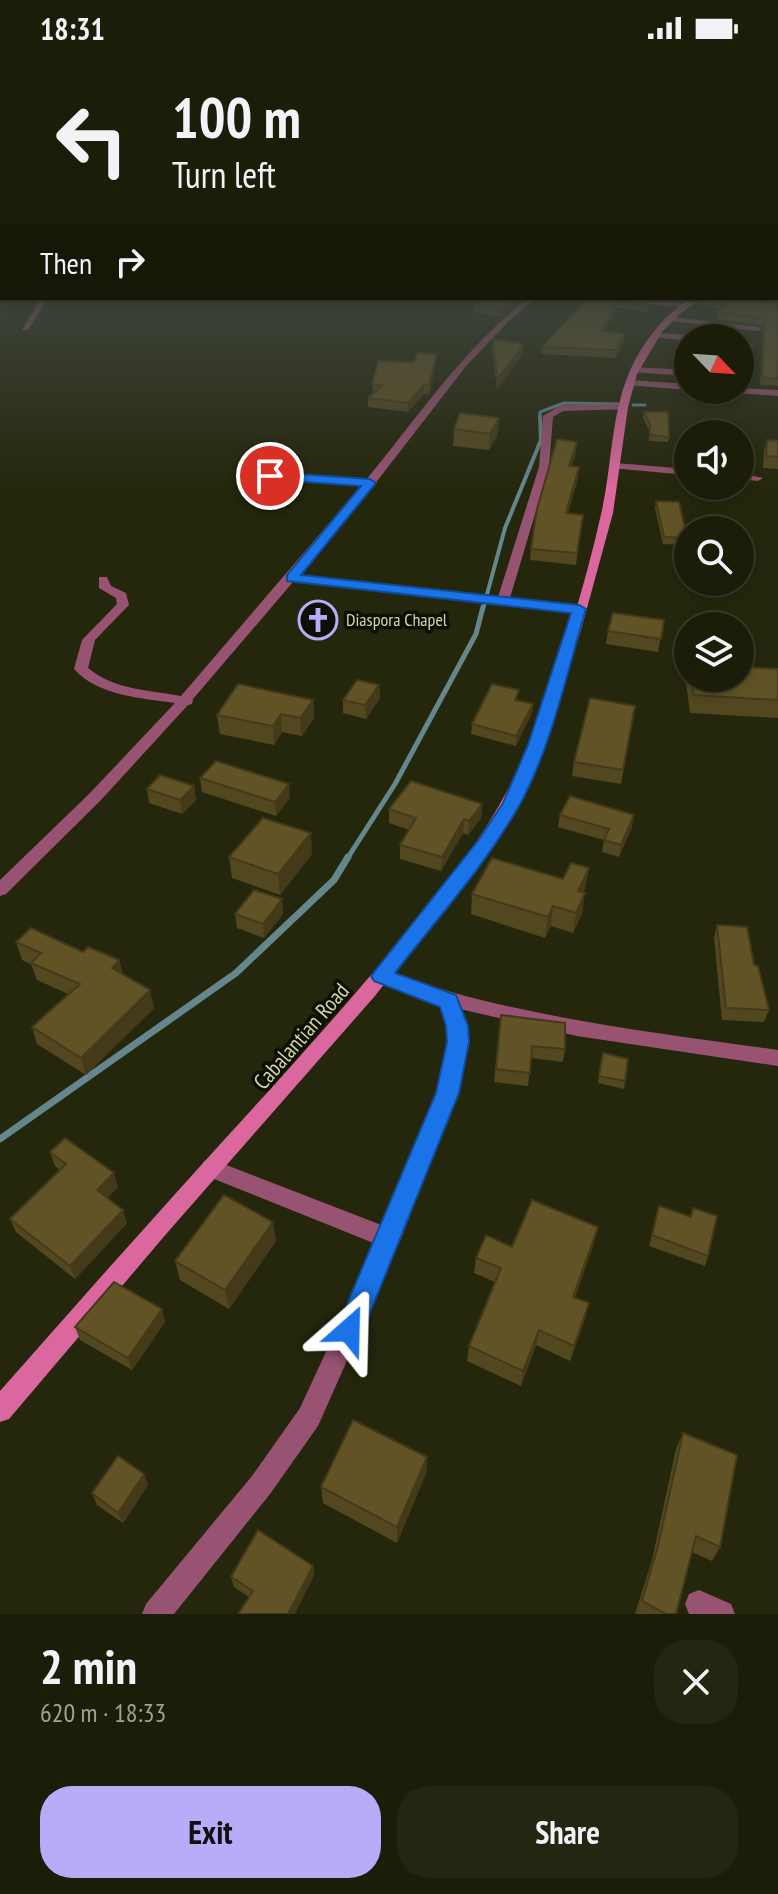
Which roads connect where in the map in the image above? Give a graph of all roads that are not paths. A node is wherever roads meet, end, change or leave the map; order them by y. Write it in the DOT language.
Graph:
graph roads {
  1 [pos="482,344"];
  2 [pos="652,344"];
  3 [pos="674,374"];
  4 [pos="632,376"];
  5 [pos="674,384"];
  6 [pos="754,391"];
  7 [pos="778,393"];
  8 [pos="625,407"];
  9 [pos="615,466"];
  10 [pos="674,471"];
  11 [pos="270,476"];
  12 [pos="754,478"];
  13 [pos="758,478"];
  14 [pos="370,483"];
  15 [pos="292,578"];
  16 [pos="103,580"];
  17 [pos="498,601"];
  18 [pos="579,609"];
  19 [pos="187,701"];
  20 [pos="0,890"];
  21 [pos="381,976"];
  22 [pos="448,1001"];
  23 [pos="778,1058"];
  24 [pos="211,1168"];
  25 [pos="390,1239"];
  26 [pos="0,1410"];
  27 [pos="156,1614"];
  1 -- 14 [label="street"];
  2 -- 4 [label="street, Cabalantian Road"];
  3 -- 4 [label="street"];
  4 -- 5 [label="street"];
  4 -- 8 [label="street, Cabalantian Road"];
  6 -- 7 [label="street"];
  8 -- 9 [label="street, Cabalantian Road"];
  8 -- 17 [label="street"];
  9 -- 10 [label="street"];
  9 -- 18 [label="street, Cabalantian Road"];
  11 -- 14 [label="street"];
  12 -- 13 [label="street"];
  14 -- 15 [label="street"];
  15 -- 17 [label="street"];
  15 -- 19 [label="street"];
  16 -- 19 [label="street"];
  17 -- 18 [label="street"];
  18 -- 21 [label="street, Cabalantian Road"];
  19 -- 20 [label="street"];
  21 -- 22 [label="street"];
  21 -- 24 [label="street, Cabalantian Road"];
  22 -- 23 [label="street"];
  22 -- 25 [label="street"];
  24 -- 25 [label="street"];
  24 -- 26 [label="street, Cabalantian Road"];
  25 -- 27 [label="street"];
}
